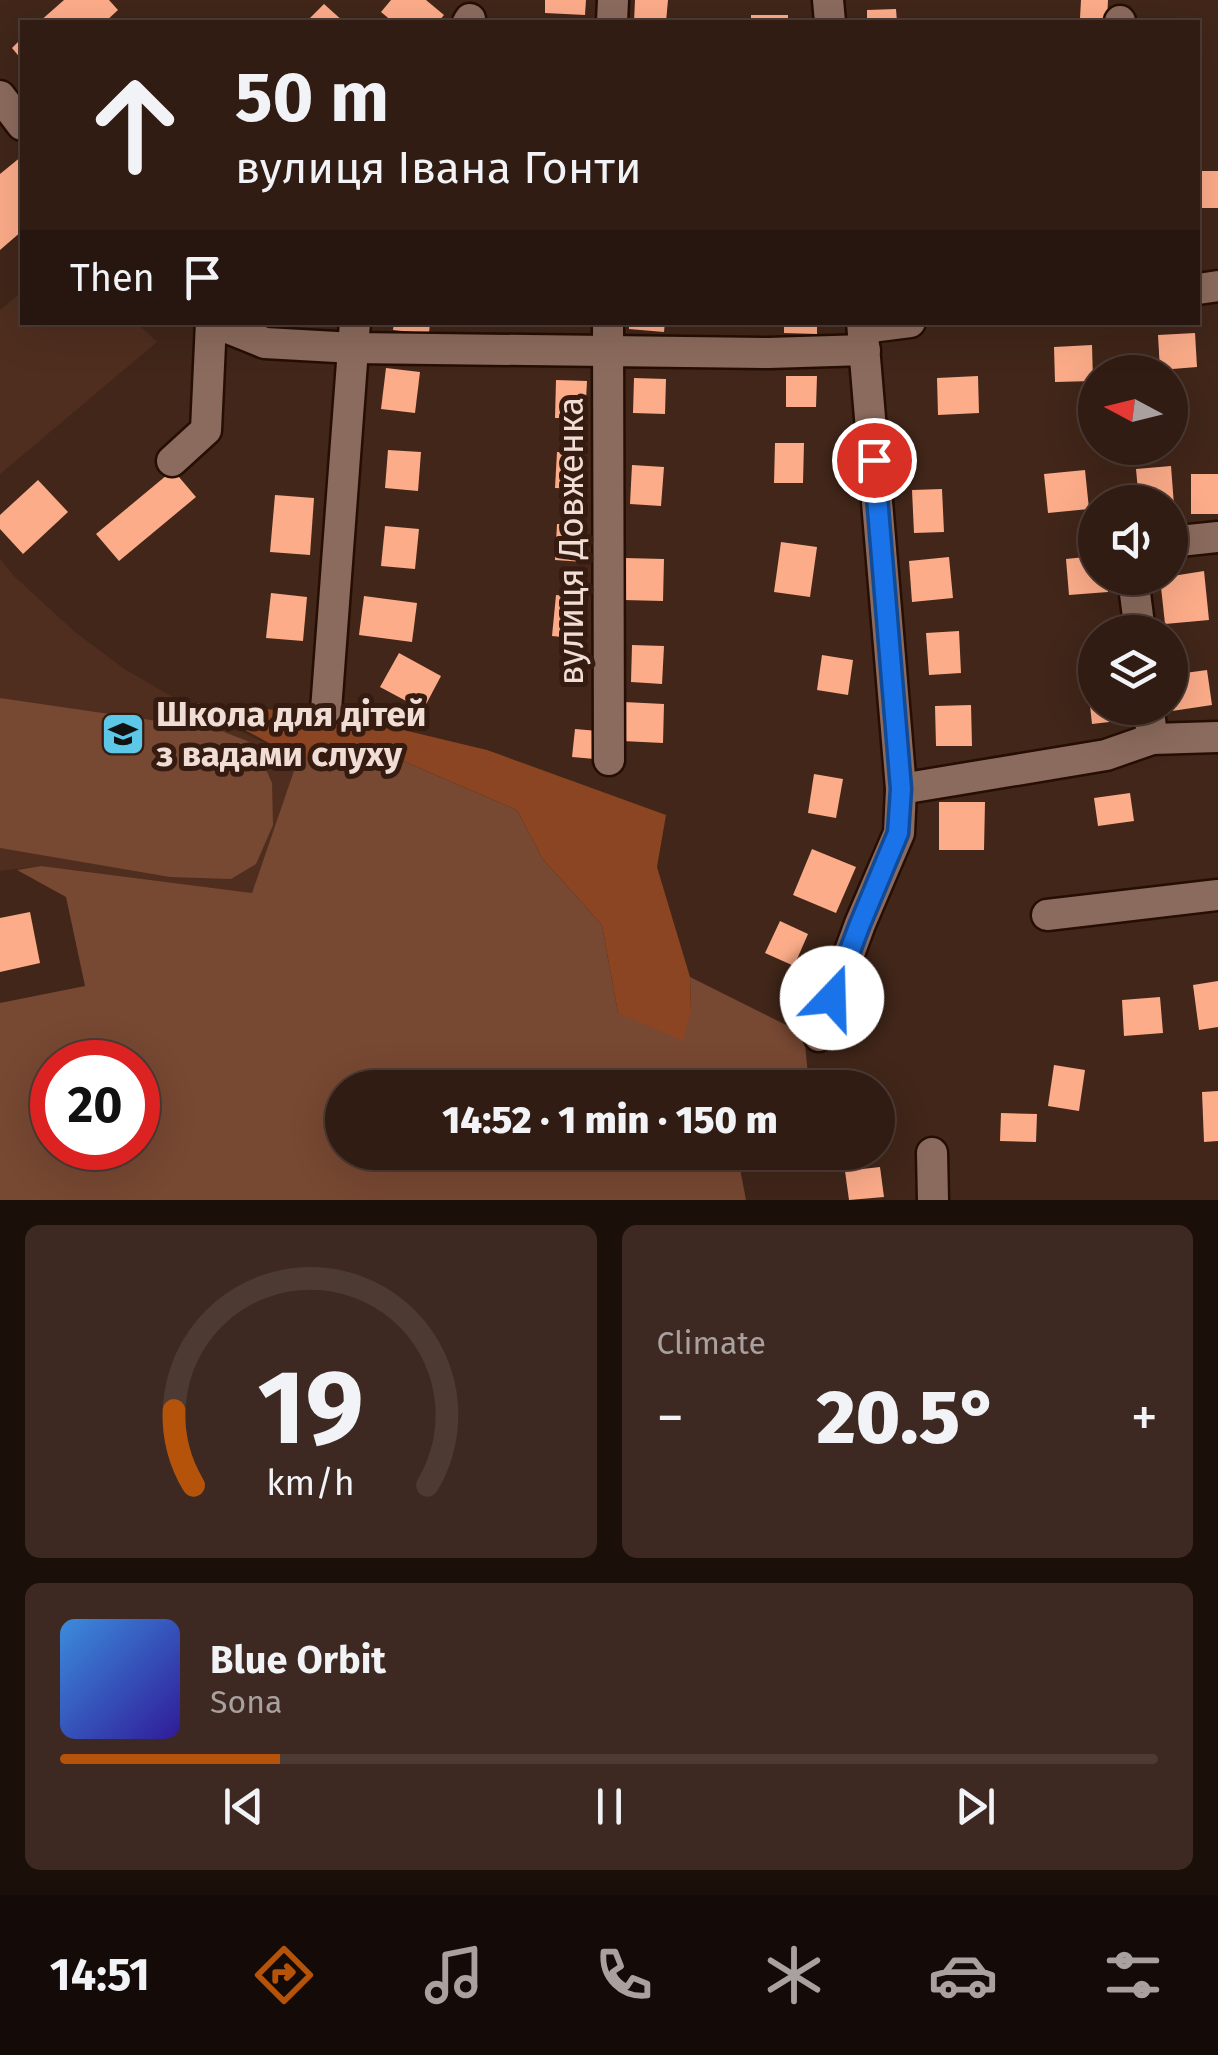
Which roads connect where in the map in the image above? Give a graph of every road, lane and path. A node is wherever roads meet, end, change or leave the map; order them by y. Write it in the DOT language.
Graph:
graph roads {
  1 [pos="0,96"];
  2 [pos="20,122"];
  3 [pos="212,325"];
  4 [pos="220,325"];
  5 [pos="898,325"];
  6 [pos="863,334"];
  7 [pos="355,335"];
  8 [pos="608,337"];
  9 [pos="172,461"];
  10 [pos="1218,536"];
  11 [pos="1188,540"];
  12 [pos="326,710"];
  13 [pos="1151,725"];
  14 [pos="1218,737"];
  15 [pos="1152,739"];
  16 [pos="609,760"];
  17 [pos="901,789"];
  18 [pos="1218,896"];
  19 [pos="1047,915"];
  20 [pos="819,1036"];
  21 [pos="932,1153"];
  22 [pos="933,1200"];
  1 -- 2 [label="street"];
  3 -- 9 [label="street"];
  4 -- 7 [label="street"];
  5 -- 6 [label="street"];
  6 -- 8 [label="street"];
  6 -- 17 [label="street"];
  7 -- 8 [label="street"];
  7 -- 12 [label="street"];
  8 -- 16 [label="street, вулиця Довженка"];
  10 -- 11 [label="street"];
  13 -- 15 [label="street"];
  14 -- 15 [label="street"];
  15 -- 17 [label="street"];
  17 -- 20 [label="street"];
  18 -- 19 [label="street"];
  21 -- 22 [label="street"];
}
